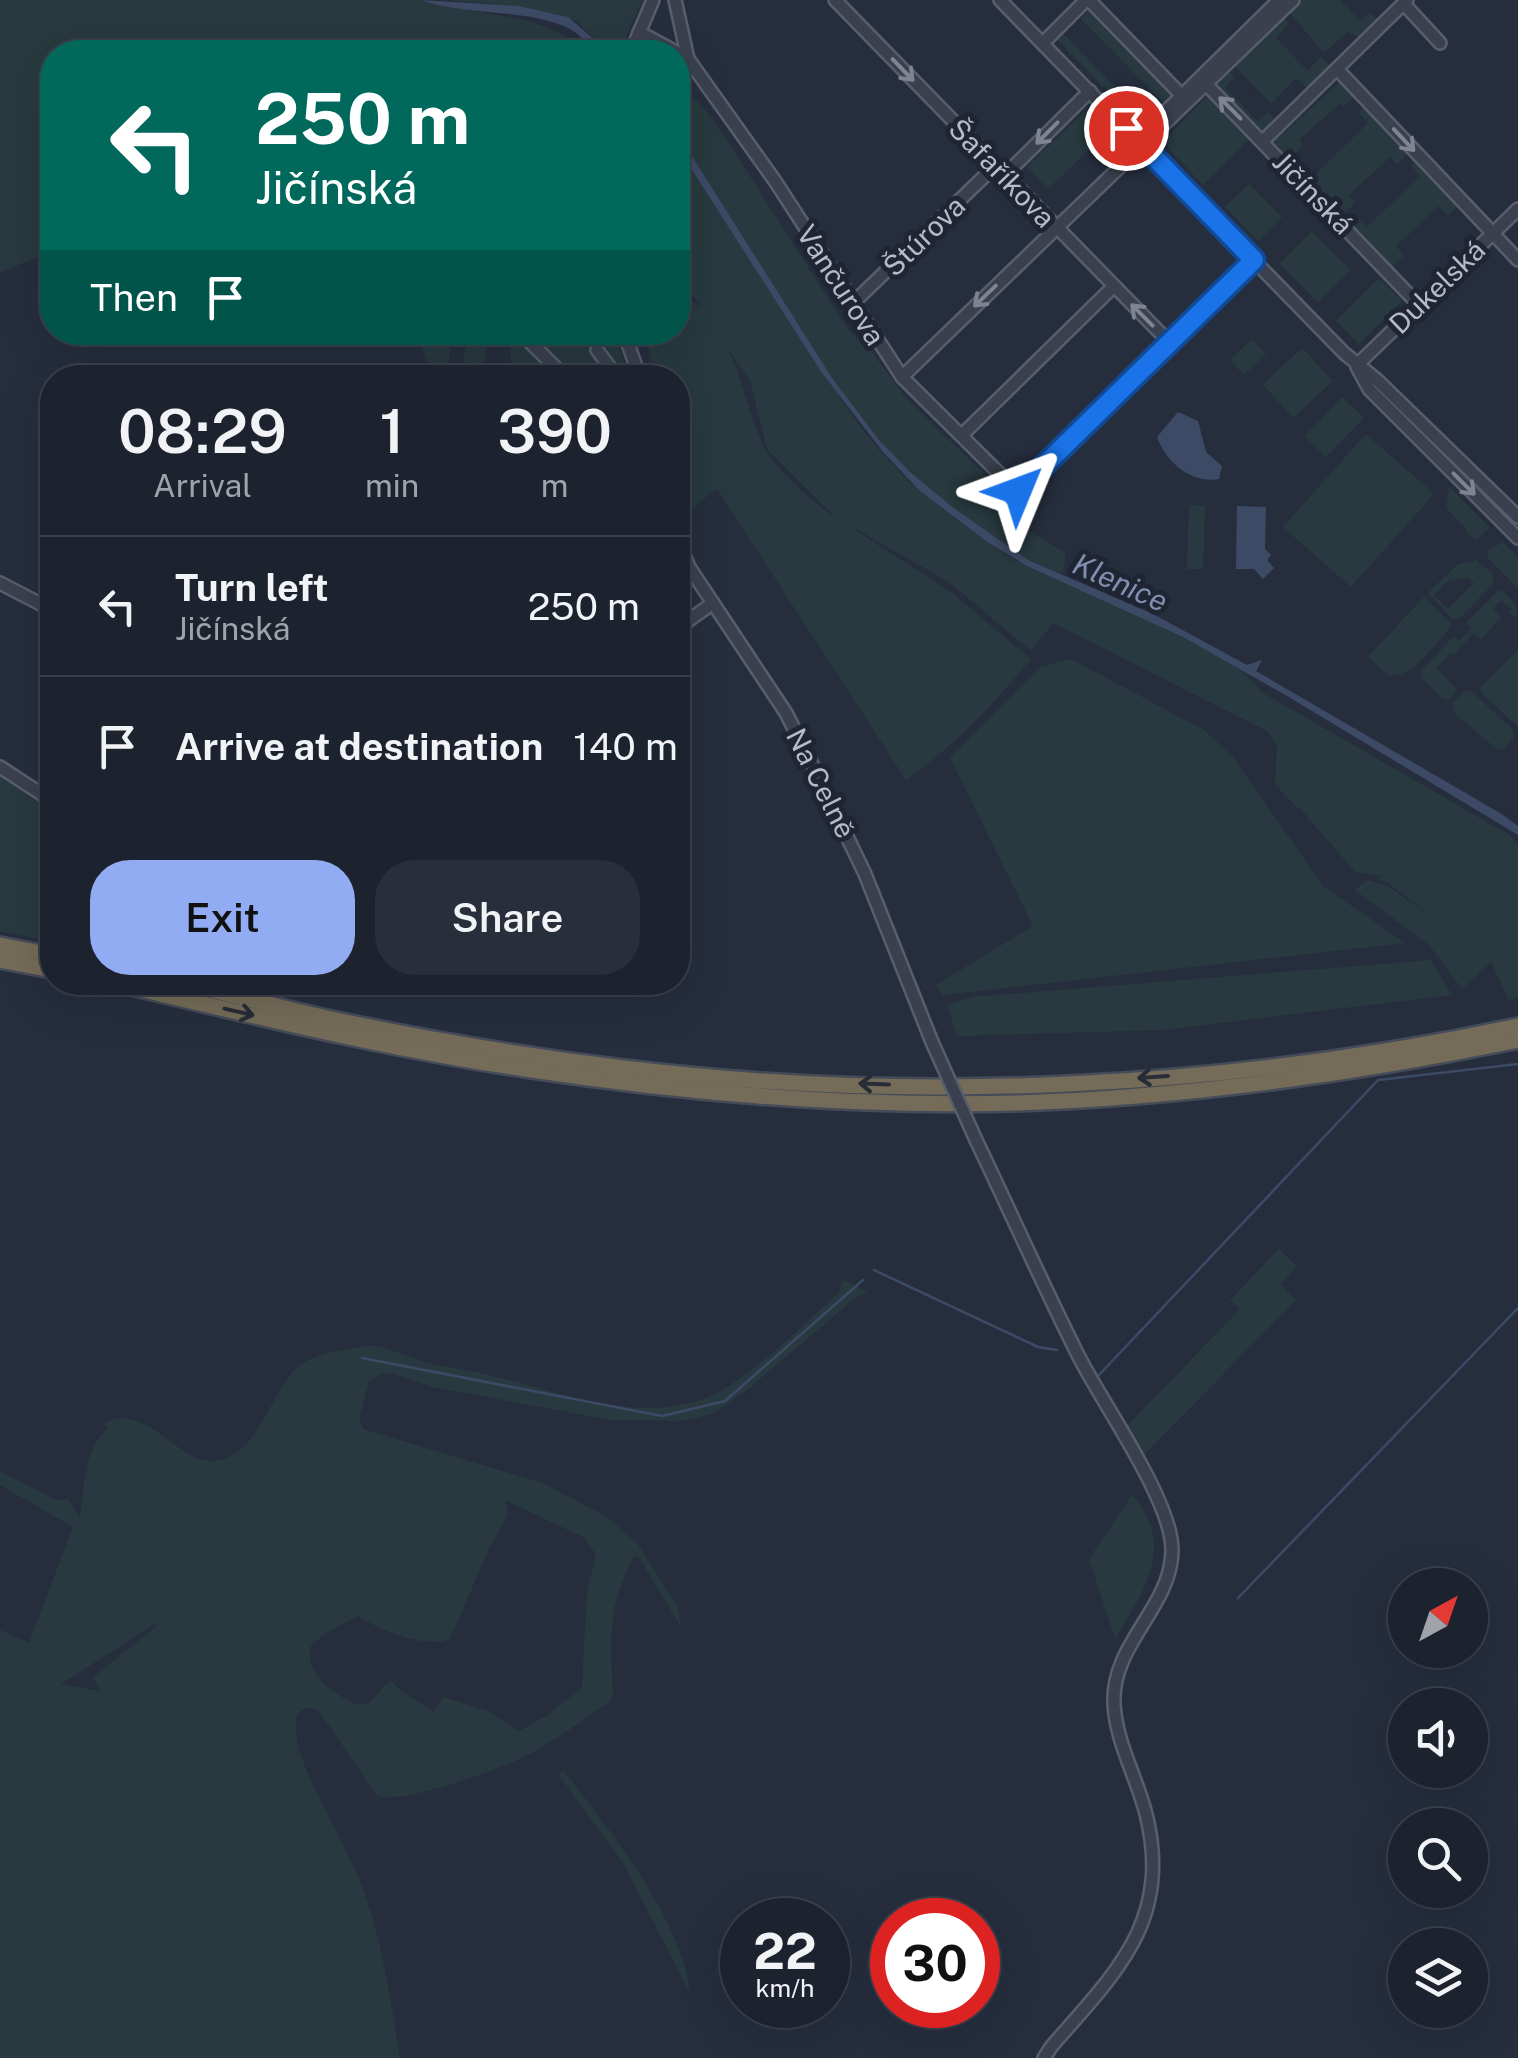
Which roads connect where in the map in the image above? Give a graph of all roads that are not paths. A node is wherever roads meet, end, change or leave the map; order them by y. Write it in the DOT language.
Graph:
graph roads {
  1 [pos="654,0"];
  2 [pos="675,0"];
  3 [pos="836,0"];
  4 [pos="1000,0"];
  5 [pos="1087,0"];
  6 [pos="1287,1"];
  7 [pos="1405,2"];
  8 [pos="639,32"];
  9 [pos="636,40"];
  10 [pos="653,40"];
  11 [pos="679,40"];
  12 [pos="1043,42"];
  13 [pos="1440,43"];
  14 [pos="690,68"];
  15 [pos="1337,69"];
  16 [pos="1205,83"];
  17 [pos="1090,91"];
  18 [pos="1184,98"];
  19 [pos="1263,141"];
  20 [pos="1141,144"];
  21 [pos="999,171"];
  22 [pos="1518,209"];
  23 [pos="1055,228"];
  24 [pos="1493,234"];
  25 [pos="1254,260"];
  26 [pos="1518,260"];
  27 [pos="1114,286"];
  28 [pos="852,304"];
  29 [pos="1420,304"];
  30 [pos="1171,344"];
  31 [pos="533,345"];
  32 [pos="596,350"];
  33 [pos="553,365"];
  34 [pos="606,365"];
  35 [pos="1356,365"];
  36 [pos="902,377"];
  37 [pos="962,435"];
  38 [pos="1515,522"];
  39 [pos="1518,538"];
  40 [pos="690,569"];
  41 [pos="0,583"];
  42 [pos="712,603"];
  43 [pos="40,604"];
  44 [pos="690,619"];
  45 [pos="0,767"];
  46 [pos="40,793"];
  47 [pos="0,945"];
  48 [pos="40,953"];
  49 [pos="0,960"];
  50 [pos="40,968"];
  51 [pos="165,995"];
  52 [pos="237,995"];
  53 [pos="1518,1026"];
  54 [pos="1518,1040"];
  55 [pos="1044,2058"];
  1 -- 8 [label="street"];
  2 -- 11 [label="street, Vančurova"];
  3 -- 21 [label="street, Šafaříkova, one-way"];
  4 -- 12 [label="street"];
  5 -- 12 [label="street"];
  5 -- 18 [label="street"];
  6 -- 16 [label="street"];
  6 -- 18 [label="street"];
  7 -- 13 [label="street"];
  7 -- 15 [label="street"];
  8 -- 9 [label="street"];
  8 -- 10 [label="street, Vančurova"];
  12 -- 17 [label="street"];
  14 -- 28 [label="street, Vančurova"];
  15 -- 19 [label="street"];
  15 -- 24 [label="street, one-way"];
  16 -- 18 [label="street"];
  19 -- 16 [label="street, Jičínská, one-way"];
  17 -- 20 [label="street"];
  17 -- 21 [label="street, Štúrova, one-way"];
  18 -- 20 [label="street"];
  19 -- 29 [label="street, Jičínská"];
  20 -- 23 [label="street"];
  20 -- 25 [label="street"];
  21 -- 23 [label="street, Šafaříkova"];
  21 -- 28 [label="street, Štúrova"];
  22 -- 24 [label="street, Dukelská"];
  23 -- 27 [label="street, Šafaříkova"];
  23 -- 36 [label="street, one-way"];
  24 -- 26 [label="street"];
  24 -- 29 [label="street, Dukelská"];
  25 -- 30 [label="street"];
  25 -- 35 [label="street"];
  30 -- 27 [label="street, Šafaříkova, one-way"];
  27 -- 37 [label="street"];
  28 -- 36 [label="street, Vančurova"];
  29 -- 35 [label="street, Dukelská"];
  30 -- 37 [label="street, Vančurova"];
  31 -- 33 [label="street"];
  32 -- 34 [label="street"];
  35 -- 38 [label="street"];
  36 -- 37 [label="street, Vančurova"];
  38 -- 39 [label="street"];
  40 -- 42 [label="street, Na Celně"];
  41 -- 43 [label="street"];
  42 -- 44 [label="street"];
  42 -- 55 [label="street, Na Celně, bridge"];
  45 -- 46 [label="street"];
  47 -- 48 [label="highway"];
  49 -- 50 [label="highway"];
  51 -- 54 [label="highway, one-way"];
  53 -- 52 [label="highway, one-way"];
}
